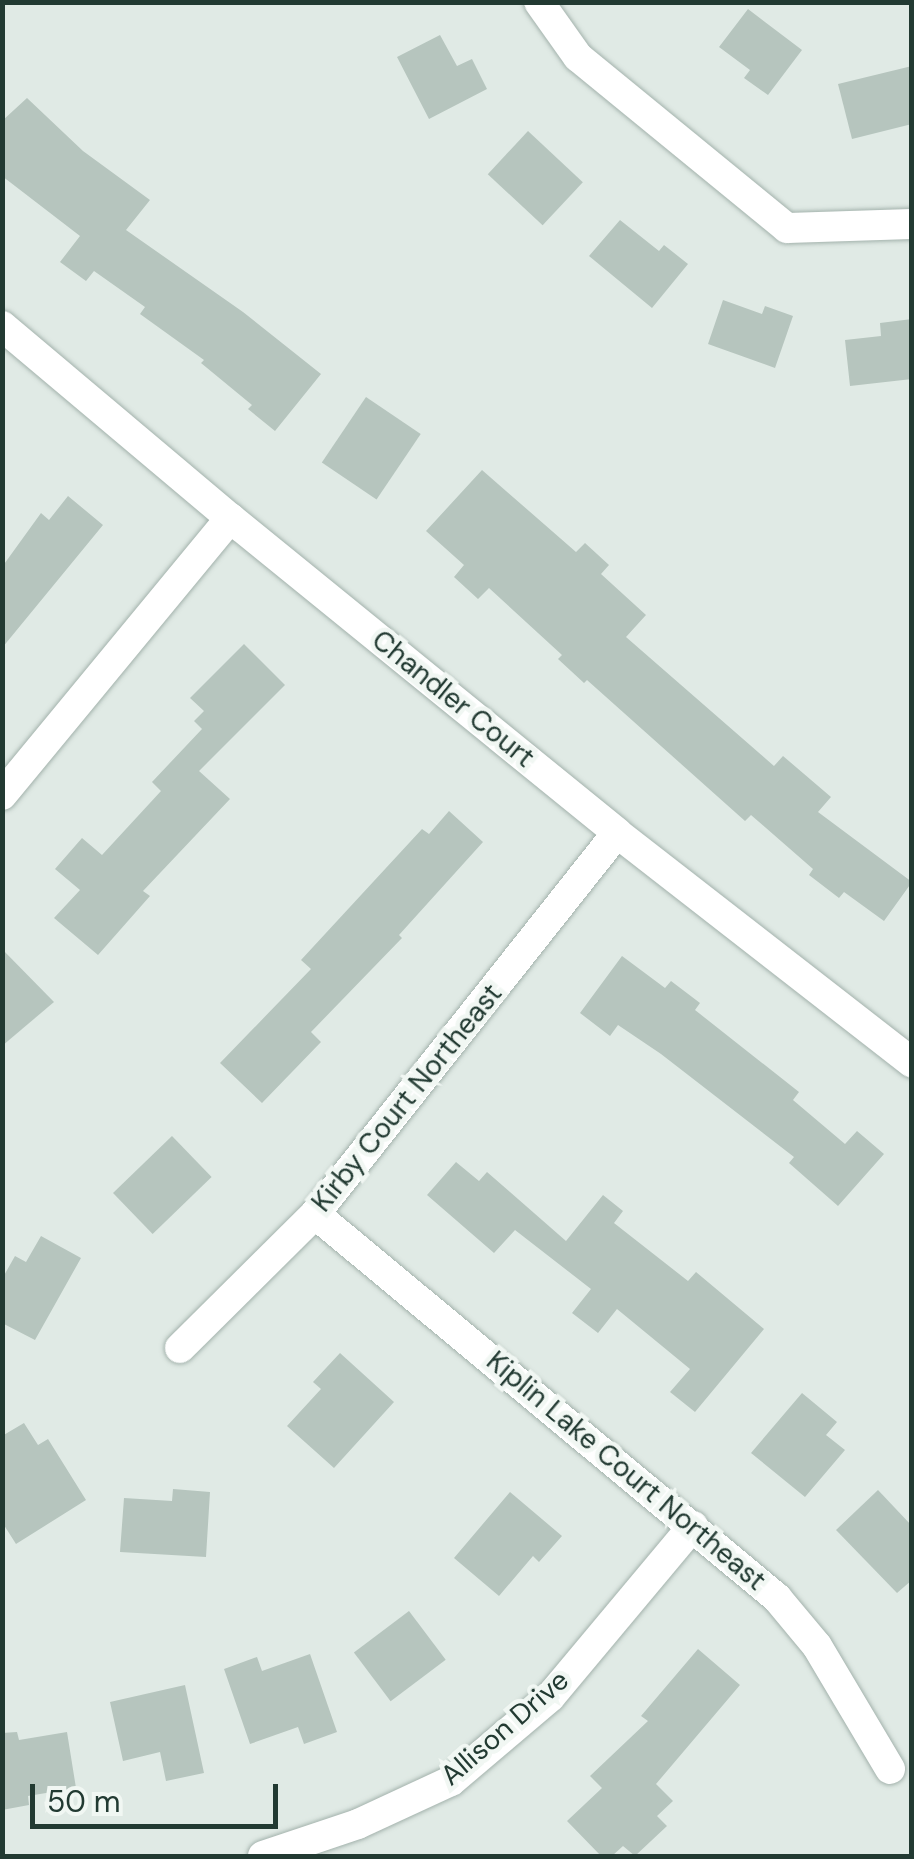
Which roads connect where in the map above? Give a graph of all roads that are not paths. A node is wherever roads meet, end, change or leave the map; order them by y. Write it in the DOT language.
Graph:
graph roads {
  1 [pos="539,2"];
  2 [pos="912,224"];
  3 [pos="2,326"];
  4 [pos="230,518"];
  5 [pos="2,795"];
  6 [pos="617,833"];
  7 [pos="912,1063"];
  8 [pos="316,1214"];
  9 [pos="180,1348"];
  10 [pos="693,1526"];
  11 [pos="890,1769"];
  12 [pos="263,1856"];
  1 -- 2 [label="street"];
  3 -- 4 [label="street, Chandler Court"];
  4 -- 5 [label="street"];
  4 -- 6 [label="street, Chandler Court"];
  6 -- 7 [label="street, Chandler Court"];
  6 -- 8 [label="street, Kirby Court Northeast"];
  8 -- 9 [label="street, Kirby Court Northeast"];
  8 -- 10 [label="street, Kiplin Lake Court Northeast"];
  10 -- 11 [label="street, Kiplin Lake Court Northeast"];
  10 -- 12 [label="street, Allison Drive"];
}
